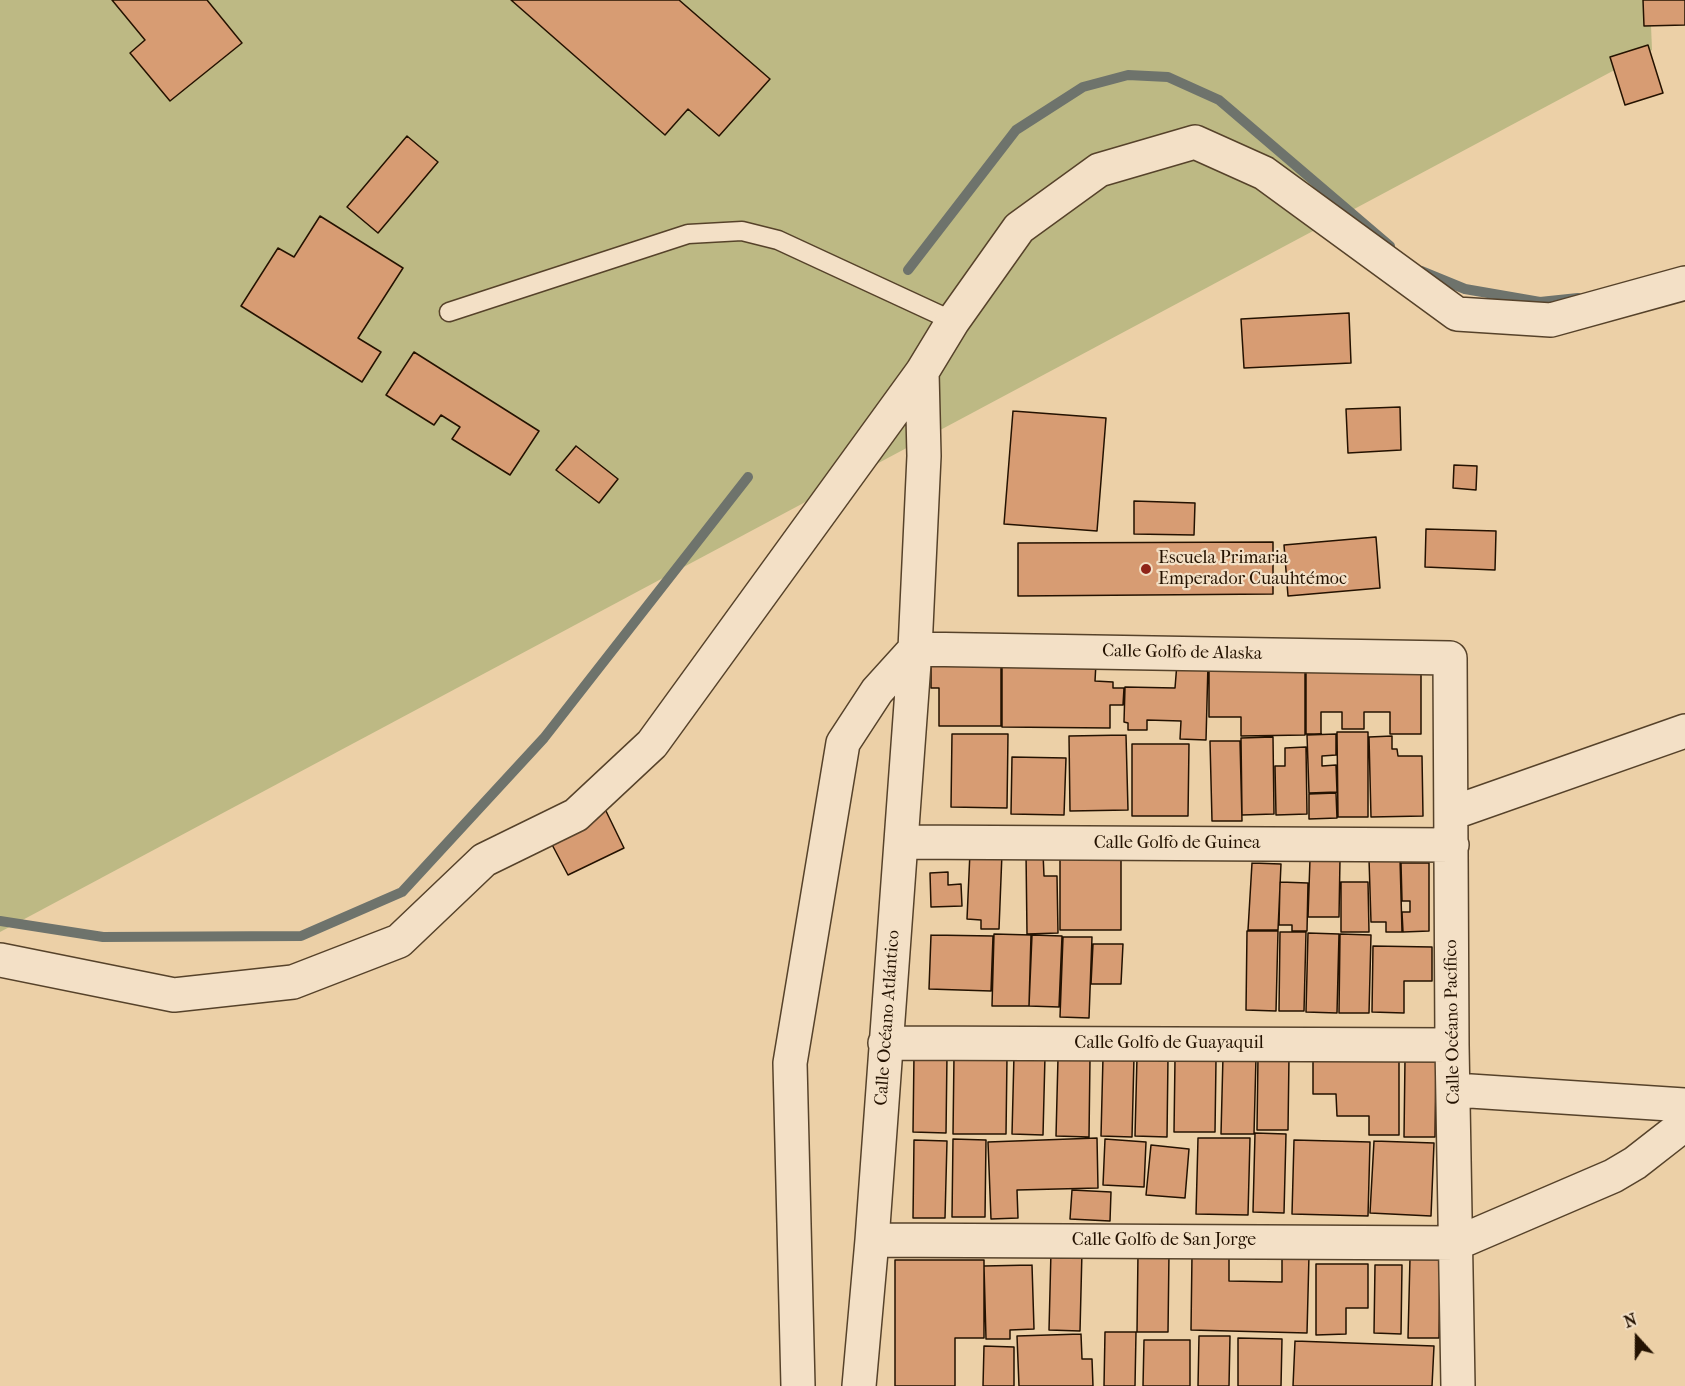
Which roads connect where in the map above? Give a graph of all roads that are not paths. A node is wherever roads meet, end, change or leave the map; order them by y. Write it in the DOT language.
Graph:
graph roads {
  1 [pos="1685,283"];
  2 [pos="449,312"];
  3 [pos="953,321"];
  4 [pos="922,372"];
  5 [pos="915,649"];
  6 [pos="1450,658"];
  7 [pos="1685,731"];
  8 [pos="1452,813"];
  9 [pos="901,842"];
  10 [pos="1452,845"];
  11 [pos="0,960"];
  12 [pos="885,1043"];
  13 [pos="1452,1045"];
  14 [pos="1455,1090"];
  15 [pos="1685,1105"];
  16 [pos="1685,1124"];
  17 [pos="872,1240"];
  18 [pos="1456,1243"];
  19 [pos="798,1386"];
  20 [pos="859,1386"];
  21 [pos="1458,1386"];
  1 -- 3 [label="street"];
  2 -- 3 [label="lane"];
  3 -- 4 [label="street"];
  4 -- 5 [label="street, Calle Océano Atlántico"];
  4 -- 11 [label="street"];
  5 -- 6 [label="street, Calle Golfo de Alaska"];
  5 -- 9 [label="street, Calle Océano Atlántico"];
  5 -- 19 [label="street"];
  6 -- 8 [label="street, Calle Océano Pacífico"];
  7 -- 8 [label="street"];
  8 -- 10 [label="street, Calle Océano Pacífico"];
  9 -- 10 [label="street, Calle Golfo de Guinea"];
  9 -- 12 [label="street, Calle Océano Atlántico"];
  10 -- 13 [label="street, Calle Océano Pacífico"];
  12 -- 13 [label="street, Calle Golfo de Guayaquil"];
  12 -- 17 [label="street, Calle Océano Atlántico"];
  13 -- 14 [label="street, Calle Océano Pacífico"];
  14 -- 15 [label="street"];
  14 -- 18 [label="street, Calle Océano Pacífico"];
  16 -- 18 [label="street"];
  17 -- 18 [label="street, Calle Golfo de San Jorge"];
  17 -- 20 [label="street, Calle Océano Atlántico"];
  18 -- 21 [label="street, Calle Océano Pacífico"];
}
